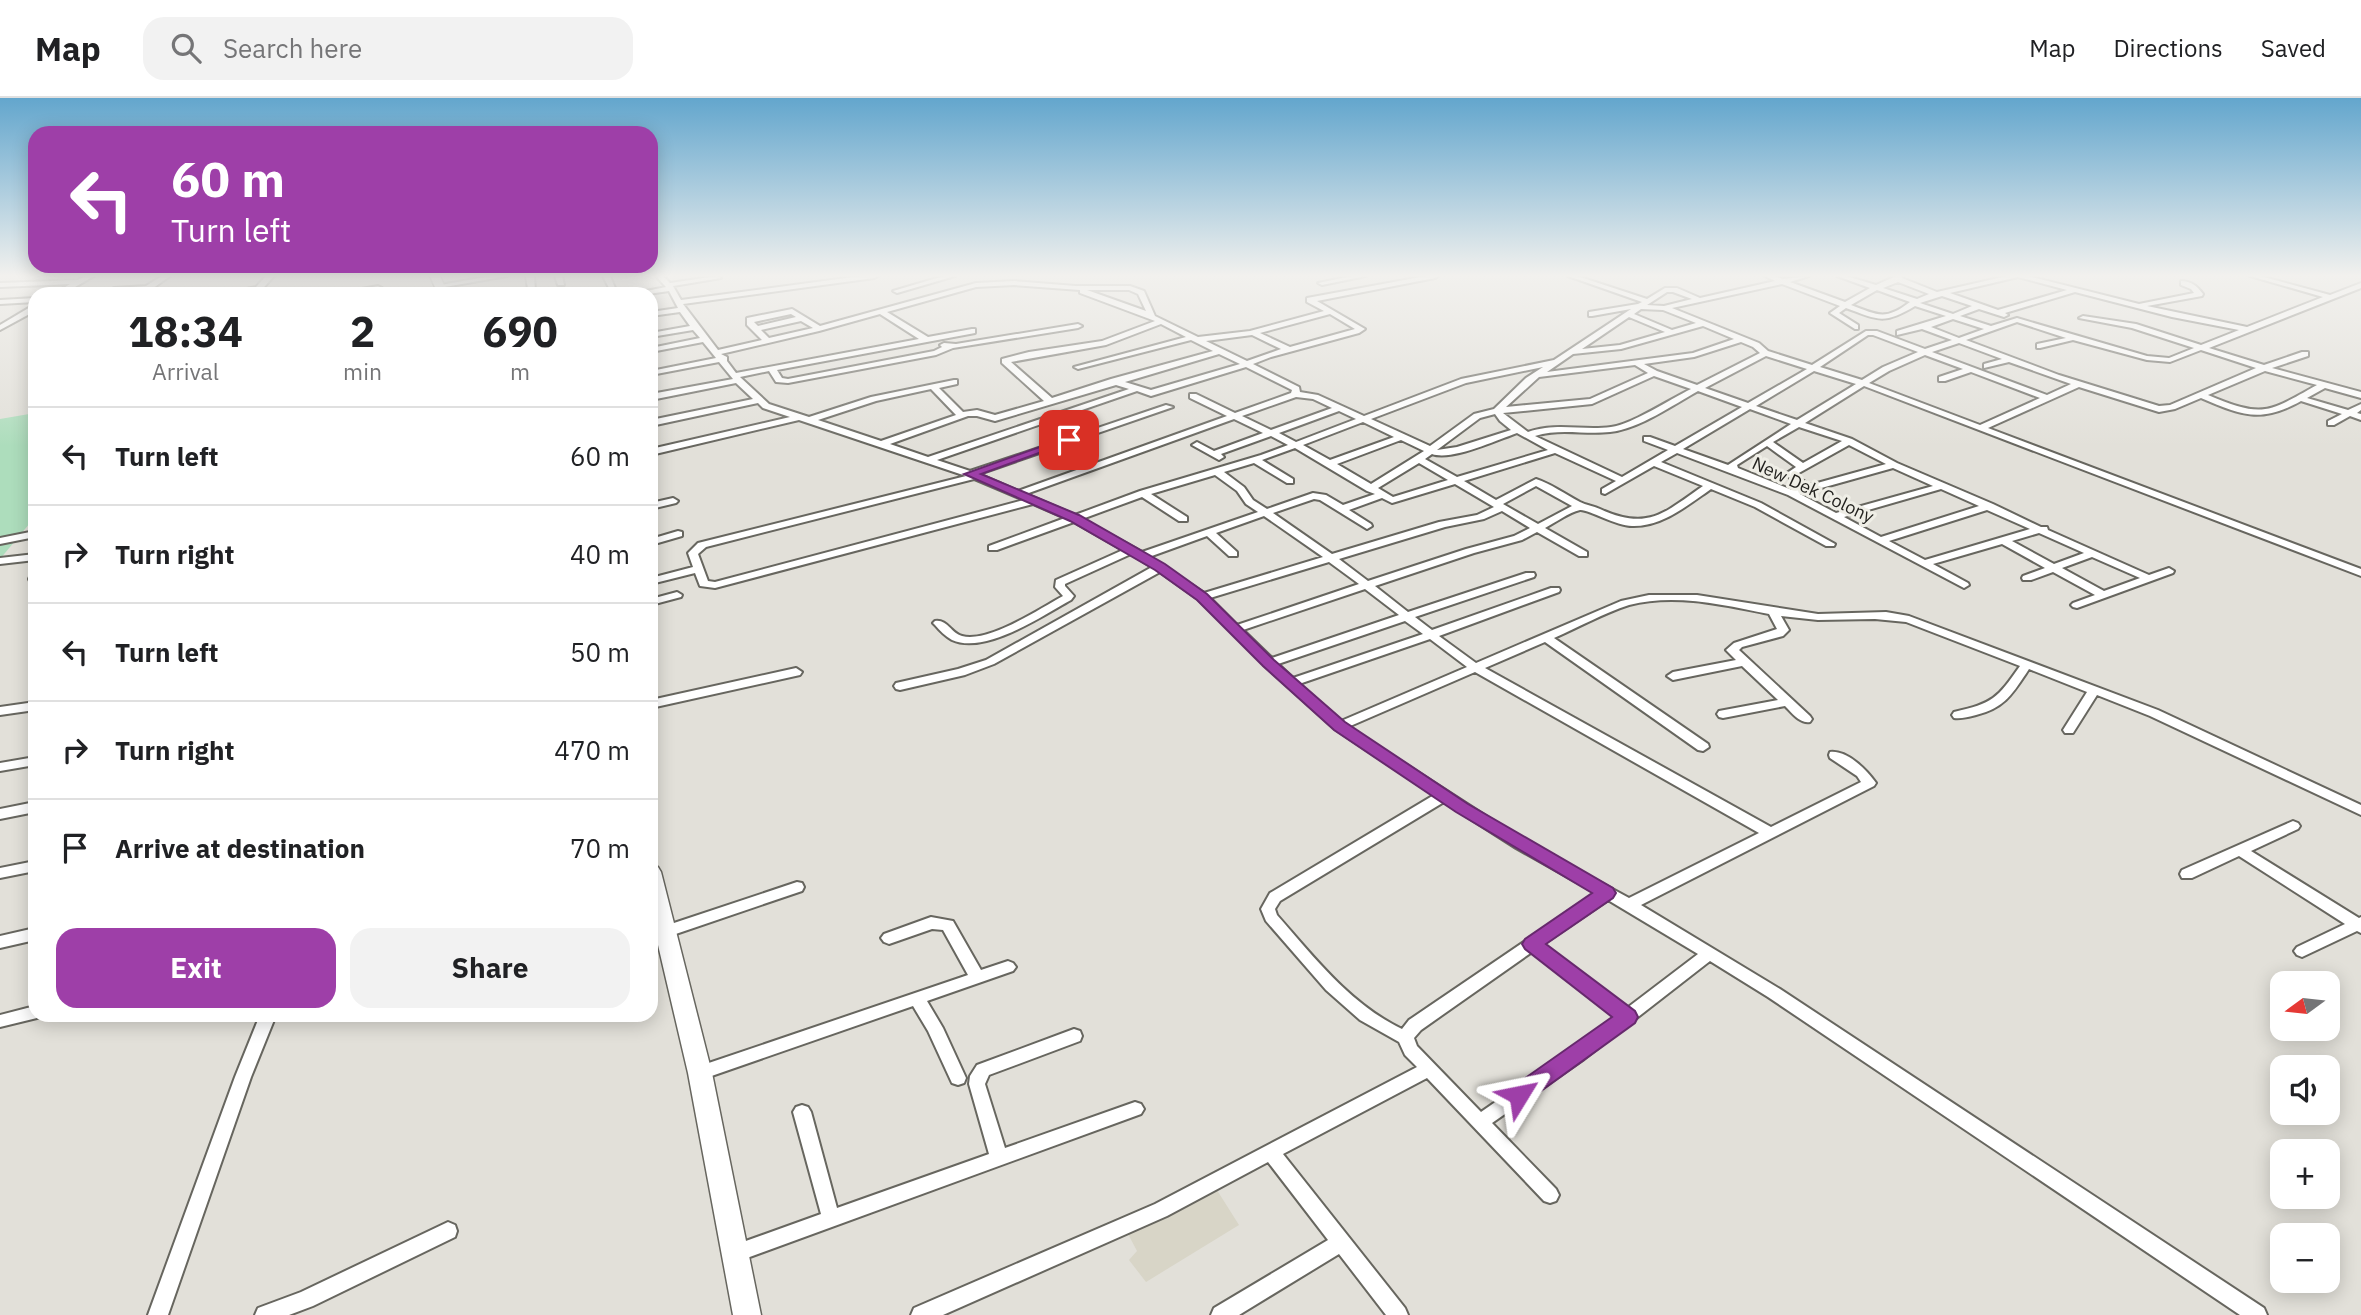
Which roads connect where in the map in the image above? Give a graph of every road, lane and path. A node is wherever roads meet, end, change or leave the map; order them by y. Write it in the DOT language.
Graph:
graph roads {
  1 [pos="701,333"];
  2 [pos="760,333"];
  3 [pos="803,333"];
  4 [pos="917,333"];
  5 [pos="963,333"];
  6 [pos="1035,333"];
  7 [pos="1133,333"];
  8 [pos="1181,333"];
  9 [pos="1246,333"];
  10 [pos="1255,333"];
  11 [pos="1347,333"];
  12 [pos="1600,333"];
  13 [pos="1671,333"];
  14 [pos="1725,333"];
  15 [pos="1866,333"];
  16 [pos="1939,333"];
  17 [pos="1981,333"];
  18 [pos="2058,333"];
  19 [pos="2154,333"];
  20 [pos="2239,333"];
  21 [pos="2074,338"];
  22 [pos="707,339"];
  23 [pos="1193,339"];
  24 [pos="1741,339"];
  25 [pos="929,340"];
  26 [pos="768,341"];
  27 [pos="1958,341"];
  28 [pos="951,346"];
  29 [pos="2040,346"];
  30 [pos="2199,347"];
  31 [pos="658,349"];
  32 [pos="1288,349"];
  33 [pos="1060,351"];
  34 [pos="1217,352"];
  35 [pos="1572,352"];
  36 [pos="1925,352"];
  37 [pos="1765,353"];
  38 [pos="2305,354"];
  39 [pos="721,356"];
  40 [pos="2008,359"];
  41 [pos="1560,361"];
  42 [pos="1635,362"];
  43 [pos="1245,365"];
  44 [pos="1987,366"];
  45 [pos="1813,368"];
  46 [pos="2264,368"];
  47 [pos="772,369"];
  48 [pos="1971,369"];
  49 [pos="658,371"];
  50 [pos="1654,373"];
  51 [pos="1537,375"];
  52 [pos="1089,376"];
  53 [pos="738,378"];
  54 [pos="1942,379"];
  55 [pos="1114,381"];
  56 [pos="954,382"];
  57 [pos="1865,384"];
  58 [pos="2078,384"];
  59 [pos="2324,385"];
  60 [pos="932,386"];
  61 [pos="1136,389"];
  62 [pos="1700,390"];
  63 [pos="1295,394"];
  64 [pos="658,395"];
  65 [pos="2201,395"];
  66 [pos="2361,395"];
  67 [pos="1193,396"];
  68 [pos="1114,397"];
  69 [pos="2048,398"];
  70 [pos="2299,398"];
  71 [pos="760,400"];
  72 [pos="1049,401"];
  73 [pos="1748,406"];
  74 [pos="1169,407"];
  75 [pos="2361,407"];
  76 [pos="1341,408"];
  77 [pos="1497,411"];
  78 [pos="2349,413"];
  79 [pos="1234,414"];
  80 [pos="962,416"];
  81 [pos="2361,417"];
  82 [pos="802,419"];
  83 [pos="1364,419"];
  84 [pos="658,422"];
  85 [pos="1797,422"];
  86 [pos="2331,423"];
  87 [pos="1982,427"];
  88 [pos="1519,430"];
  89 [pos="1270,432"];
  90 [pos="1529,435"];
  91 [pos="1401,438"];
  92 [pos="1647,439"];
  93 [pos="1849,441"];
  94 [pos="1767,442"];
  95 [pos="882,444"];
  96 [pos="1197,445"];
  97 [pos="1296,445"];
  98 [pos="1675,449"];
  99 [pos="658,450"];
  100 [pos="1557,450"];
  101 [pos="1429,451"];
  102 [pos="1213,454"];
  103 [pos="931,459"];
  104 [pos="1419,459"];
  105 [pos="1255,460"];
  106 [pos="1653,462"];
  107 [pos="1329,464"];
  108 [pos="1894,465"];
  109 [pos="1235,466"];
  110 [pos="1802,467"];
  111 [pos="1734,470"];
  112 [pos="1216,471"];
  113 [pos="973,475"];
  114 [pos="1622,480"];
  115 [pos="1290,481"];
  116 [pos="1457,482"];
  117 [pos="1710,486"];
  118 [pos="1942,486"];
  119 [pos="1809,488"];
  120 [pos="1370,489"];
  121 [pos="1605,491"];
  122 [pos="1143,493"];
  123 [pos="1791,493"];
  124 [pos="1018,494"];
  125 [pos="1381,495"];
  126 [pos="673,501"];
  127 [pos="1033,501"];
  128 [pos="658,504"];
  129 [pos="1499,506"];
  130 [pos="1990,506"];
  131 [pos="1582,507"];
  132 [pos="1342,509"];
  133 [pos="1266,512"];
  134 [pos="1836,516"];
  135 [pos="1074,518"];
  136 [pos="1183,519"];
  137 [pos="1367,526"];
  138 [pos="1539,528"];
  139 [pos="2043,529"];
  140 [pos="1208,532"];
  141 [pos="678,534"];
  142 [pos="28,535"];
  143 [pos="658,540"];
  144 [pos="1882,540"];
  145 [pos="0,541"];
  146 [pos="2004,541"];
  147 [pos="1830,544"];
  148 [pos="993,548"];
  149 [pos="1136,553"];
  150 [pos="2094,553"];
  151 [pos="1233,554"];
  152 [pos="1583,554"];
  153 [pos="28,557"];
  154 [pos="1332,558"];
  155 [pos="0,561"];
  156 [pos="1925,564"];
  157 [pos="1160,567"];
  158 [pos="2053,568"];
  159 [pos="697,569"];
  160 [pos="2169,571"];
  161 [pos="2361,573"];
  162 [pos="1530,575"];
  163 [pos="2026,578"];
  164 [pos="658,579"];
  165 [pos="2148,579"];
  166 [pos="1964,585"];
  167 [pos="1366,586"];
  168 [pos="1555,590"];
  169 [pos="2103,595"];
  170 [pos="677,596"];
  171 [pos="1202,597"];
  172 [pos="658,600"];
  173 [pos="2077,605"];
  174 [pos="1774,612"];
  175 [pos="1407,618"];
  176 [pos="939,624"];
  177 [pos="1236,629"];
  178 [pos="1430,635"];
  179 [pos="1546,637"];
  180 [pos="1269,663"];
  181 [pos="1742,663"];
  182 [pos="2027,664"];
  183 [pos="1475,667"];
  184 [pos="796,672"];
  185 [pos="1673,676"];
  186 [pos="1291,683"];
  187 [pos="900,686"];
  188 [pos="2094,690"];
  189 [pos="658,702"];
  190 [pos="1786,702"];
  191 [pos="28,707"];
  192 [pos="0,711"];
  193 [pos="1723,714"];
  194 [pos="1958,715"];
  195 [pos="1806,719"];
  196 [pos="1339,726"];
  197 [pos="2069,730"];
  198 [pos="1703,747"];
  199 [pos="1835,755"];
  200 [pos="28,762"];
  201 [pos="0,767"];
  202 [pos="1443,796"];
  203 [pos="28,808"];
  204 [pos="2361,810"];
  205 [pos="0,814"];
  206 [pos="2293,826"];
  207 [pos="1770,833"];
  208 [pos="2239,850"];
  209 [pos="28,867"];
  210 [pos="0,873"];
  211 [pos="2187,874"];
  212 [pos="796,887"];
  213 [pos="1607,893"];
  214 [pos="658,904"];
  215 [pos="1629,905"];
  216 [pos="2360,925"];
  217 [pos="664,932"];
  218 [pos="28,936"];
  219 [pos="889,938"];
  220 [pos="0,942"];
  221 [pos="1532,944"];
  222 [pos="2302,951"];
  223 [pos="1710,953"];
  224 [pos="1008,967"];
  225 [pos="977,977"];
  226 [pos="917,998"];
  227 [pos="28,1014"];
  228 [pos="1628,1017"];
  229 [pos="0,1021"];
  230 [pos="265,1022"];
  231 [pos="1074,1036"];
  232 [pos="1405,1037"];
  233 [pos="1429,1069"];
  234 [pos="700,1073"];
  235 [pos="958,1078"];
  236 [pos="1135,1109"];
  237 [pos="802,1112"];
  238 [pos="1480,1122"];
  239 [pos="1270,1151"];
  240 [pos="999,1158"];
  241 [pos="1550,1195"];
  242 [pos="831,1218"];
  243 [pos="448,1231"];
  244 [pos="1341,1242"];
  245 [pos="736,1253"];
  246 [pos="158,1315"];
  247 [pos="265,1315"];
  248 [pos="747,1315"];
  249 [pos="921,1315"];
  250 [pos="1220,1315"];
  251 [pos="1398,1315"];
  252 [pos="2257,1315"];
  1 -- 22 [label="street"];
  2 -- 26 [label="street"];
  3 -- 26 [label="street"];
  4 -- 25 [label="street"];
  5 -- 25 [label="street"];
  6 -- 28 [label="street"];
  7 -- 33 [label="street"];
  8 -- 23 [label="street"];
  9 -- 23 [label="street"];
  10 -- 32 [label="street"];
  11 -- 32 [label="street"];
  12 -- 35 [label="street"];
  13 -- 35 [label="street"];
  14 -- 24 [label="street"];
  15 -- 36 [label="street"];
  15 -- 45 [label="street"];
  16 -- 27 [label="street"];
  17 -- 27 [label="street, New Dek Colony"];
  18 -- 21 [label="street"];
  19 -- 30 [label="street"];
  20 -- 30 [label="street"];
  21 -- 29 [label="street"];
  21 -- 30 [label="street"];
  22 -- 31 [label="street"];
  22 -- 39 [label="street"];
  23 -- 34 [label="street"];
  23 -- 52 [label="street"];
  24 -- 37 [label="street"];
  24 -- 42 [label="street"];
  25 -- 28 [label="street"];
  25 -- 47 [label="street"];
  26 -- 39 [label="street"];
  27 -- 36 [label="street, New Dek Colony"];
  27 -- 40 [label="street"];
  28 -- 47 [label="street"];
  30 -- 46 [label="street"];
  32 -- 43 [label="street"];
  33 -- 52 [label="street"];
  33 -- 72 [label="street"];
  34 -- 43 [label="street"];
  34 -- 55 [label="street"];
  35 -- 41 [label="street"];
  36 -- 48 [label="street"];
  36 -- 57 [label="street, New Dek Colony"];
  37 -- 45 [label="street"];
  37 -- 62 [label="street"];
  38 -- 46 [label="street"];
  39 -- 49 [label="street"];
  39 -- 53 [label="street"];
  40 -- 44 [label="street"];
  40 -- 58 [label="street"];
  41 -- 51 [label="street"];
  41 -- 83 [label="street"];
  42 -- 50 [label="street"];
  42 -- 51 [label="street"];
  43 -- 61 [label="street"];
  43 -- 63 [label="street"];
  45 -- 57 [label="street"];
  45 -- 73 [label="street"];
  46 -- 59 [label="street"];
  46 -- 65 [label="street"];
  47 -- 53 [label="street"];
  48 -- 54 [label="street"];
  48 -- 69 [label="street"];
  50 -- 62 [label="street"];
  50 -- 77 [label="street"];
  51 -- 77 [label="street"];
  52 -- 55 [label="street"];
  52 -- 68 [label="street"];
  52 -- 72 [label="street"];
  53 -- 64 [label="street"];
  53 -- 71 [label="street"];
  55 -- 61 [label="street"];
  56 -- 60 [label="street"];
  57 -- 85 [label="street, New Dek Colony"];
  57 -- 87 [label="street"];
  58 -- 65 [label="street"];
  58 -- 69 [label="street"];
  59 -- 66 [label="street"];
  59 -- 70 [label="street"];
  60 -- 80 [label="street"];
  60 -- 82 [label="street"];
  61 -- 68 [label="street"];
  62 -- 73 [label="street"];
  62 -- 90 [label="street"];
  63 -- 76 [label="street"];
  63 -- 79 [label="street"];
  65 -- 70 [label="street"];
  67 -- 79 [label="street"];
  68 -- 103 [label="street"];
  69 -- 87 [label="street"];
  70 -- 78 [label="street"];
  71 -- 82 [label="street"];
  71 -- 84 [label="street"];
  72 -- 80 [label="street"];
  73 -- 85 [label="street"];
  73 -- 98 [label="street"];
  74 -- 113 [label="street"];
  75 -- 78 [label="street"];
  76 -- 83 [label="street"];
  76 -- 89 [label="street"];
  77 -- 88 [label="street"];
  77 -- 101 [label="street"];
  78 -- 81 [label="street"];
  78 -- 86 [label="street"];
  79 -- 89 [label="street"];
  79 -- 124 [label="street"];
  80 -- 95 [label="street"];
  82 -- 95 [label="street"];
  82 -- 99 [label="street"];
  83 -- 91 [label="street"];
  83 -- 97 [label="street"];
  85 -- 93 [label="street"];
  85 -- 94 [label="street, New Dek Colony"];
  87 -- 161 [label="street"];
  88 -- 90 [label="street"];
  88 -- 101 [label="street"];
  89 -- 97 [label="street"];
  89 -- 102 [label="street"];
  90 -- 100 [label="street"];
  91 -- 101 [label="street"];
  91 -- 107 [label="street"];
  92 -- 98 [label="street"];
  93 -- 108 [label="street"];
  93 -- 110 [label="street"];
  94 -- 110 [label="street"];
  94 -- 111 [label="street, New Dek Colony"];
  95 -- 103 [label="street"];
  96 -- 102 [label="street"];
  97 -- 105 [label="street"];
  97 -- 107 [label="street"];
  98 -- 106 [label="street"];
  98 -- 111 [label="street"];
  100 -- 114 [label="street"];
  100 -- 116 [label="street"];
  101 -- 104 [label="street"];
  102 -- 109 [label="street"];
  103 -- 113 [label="street"];
  104 -- 116 [label="street"];
  104 -- 120 [label="street"];
  105 -- 109 [label="street"];
  105 -- 115 [label="street"];
  106 -- 114 [label="street"];
  106 -- 117 [label="street"];
  107 -- 120 [label="street"];
  108 -- 118 [label="street"];
  108 -- 119 [label="street"];
  109 -- 112 [label="street"];
  110 -- 119 [label="street"];
  111 -- 123 [label="street, New Dek Colony"];
  112 -- 122 [label="street"];
  112 -- 133 [label="street"];
  113 -- 124 [label="street"];
  113 -- 159 [label="street"];
  114 -- 121 [label="street"];
  116 -- 125 [label="street"];
  116 -- 129 [label="street"];
  117 -- 131 [label="street"];
  117 -- 147 [label="street"];
  118 -- 130 [label="street"];
  118 -- 134 [label="street"];
  119 -- 123 [label="street"];
  120 -- 125 [label="street"];
  122 -- 135 [label="street"];
  122 -- 136 [label="street"];
  123 -- 134 [label="street, New Dek Colony"];
  124 -- 127 [label="street"];
  125 -- 132 [label="street"];
  126 -- 128 [label="street"];
  127 -- 135 [label="street"];
  127 -- 159 [label="street"];
  129 -- 131 [label="street"];
  129 -- 138 [label="street"];
  129 -- 154 [label="street"];
  130 -- 139 [label="street"];
  130 -- 144 [label="street"];
  131 -- 138 [label="street"];
  132 -- 133 [label="street"];
  132 -- 137 [label="street"];
  133 -- 140 [label="street"];
  133 -- 154 [label="street"];
  134 -- 144 [label="street, New Dek Colony"];
  135 -- 148 [label="street"];
  135 -- 149 [label="street"];
  138 -- 152 [label="street"];
  138 -- 167 [label="street"];
  139 -- 146 [label="street"];
  139 -- 150 [label="street"];
  140 -- 149 [label="street"];
  140 -- 151 [label="street"];
  141 -- 143 [label="street"];
  142 -- 145 [label="street"];
  144 -- 156 [label="street, New Dek Colony"];
  146 -- 156 [label="street"];
  146 -- 158 [label="street"];
  149 -- 157 [label="street"];
  149 -- 176 [label="street"];
  150 -- 158 [label="street"];
  150 -- 165 [label="street"];
  153 -- 155 [label="street"];
  154 -- 167 [label="street"];
  154 -- 171 [label="street"];
  156 -- 166 [label="street, New Dek Colony"];
  157 -- 171 [label="street"];
  157 -- 187 [label="street"];
  158 -- 163 [label="street"];
  158 -- 169 [label="street"];
  159 -- 164 [label="street"];
  160 -- 165 [label="street"];
  162 -- 175 [label="street"];
  165 -- 169 [label="street"];
  167 -- 175 [label="street"];
  167 -- 177 [label="street"];
  168 -- 178 [label="street"];
  169 -- 173 [label="street"];
  170 -- 172 [label="street"];
  171 -- 177 [label="street"];
  174 -- 179 [label="street"];
  174 -- 181 [label="street"];
  174 -- 182 [label="street"];
  175 -- 178 [label="street"];
  175 -- 180 [label="street"];
  177 -- 180 [label="street"];
  178 -- 183 [label="street"];
  178 -- 186 [label="street"];
  179 -- 183 [label="street"];
  179 -- 198 [label="street"];
  180 -- 186 [label="street"];
  181 -- 185 [label="street"];
  181 -- 190 [label="street"];
  182 -- 188 [label="street"];
  182 -- 194 [label="street"];
  183 -- 196 [label="street"];
  183 -- 207 [label="street"];
  184 -- 189 [label="street"];
  186 -- 196 [label="street"];
  188 -- 197 [label="street"];
  188 -- 204 [label="street"];
  190 -- 193 [label="street"];
  190 -- 195 [label="street"];
  191 -- 192 [label="street"];
  196 -- 202 [label="street"];
  199 -- 207 [label="street"];
  200 -- 201 [label="street"];
  202 -- 213 [label="street"];
  202 -- 232 [label="street"];
  203 -- 205 [label="street"];
  206 -- 208 [label="street"];
  207 -- 215 [label="street"];
  208 -- 211 [label="street"];
  208 -- 216 [label="street"];
  209 -- 210 [label="street"];
  212 -- 217 [label="street"];
  213 -- 215 [label="street"];
  213 -- 221 [label="street"];
  214 -- 217 [label="street"];
  215 -- 223 [label="street"];
  216 -- 222 [label="street"];
  217 -- 234 [label="street"];
  218 -- 220 [label="street"];
  219 -- 225 [label="street"];
  221 -- 228 [label="street"];
  221 -- 232 [label="street"];
  223 -- 228 [label="street"];
  223 -- 252 [label="street"];
  224 -- 225 [label="street"];
  225 -- 226 [label="street"];
  226 -- 234 [label="street"];
  226 -- 235 [label="street"];
  227 -- 229 [label="street"];
  228 -- 238 [label="street"];
  230 -- 246 [label="street"];
  231 -- 240 [label="street"];
  232 -- 233 [label="street"];
  233 -- 238 [label="street"];
  233 -- 239 [label="street"];
  234 -- 245 [label="street"];
  236 -- 240 [label="street"];
  237 -- 242 [label="street"];
  238 -- 241 [label="street"];
  239 -- 244 [label="street"];
  239 -- 249 [label="street"];
  240 -- 242 [label="street"];
  242 -- 245 [label="street"];
  243 -- 247 [label="street"];
  244 -- 250 [label="street"];
  244 -- 251 [label="street"];
  245 -- 248 [label="street"];
}
